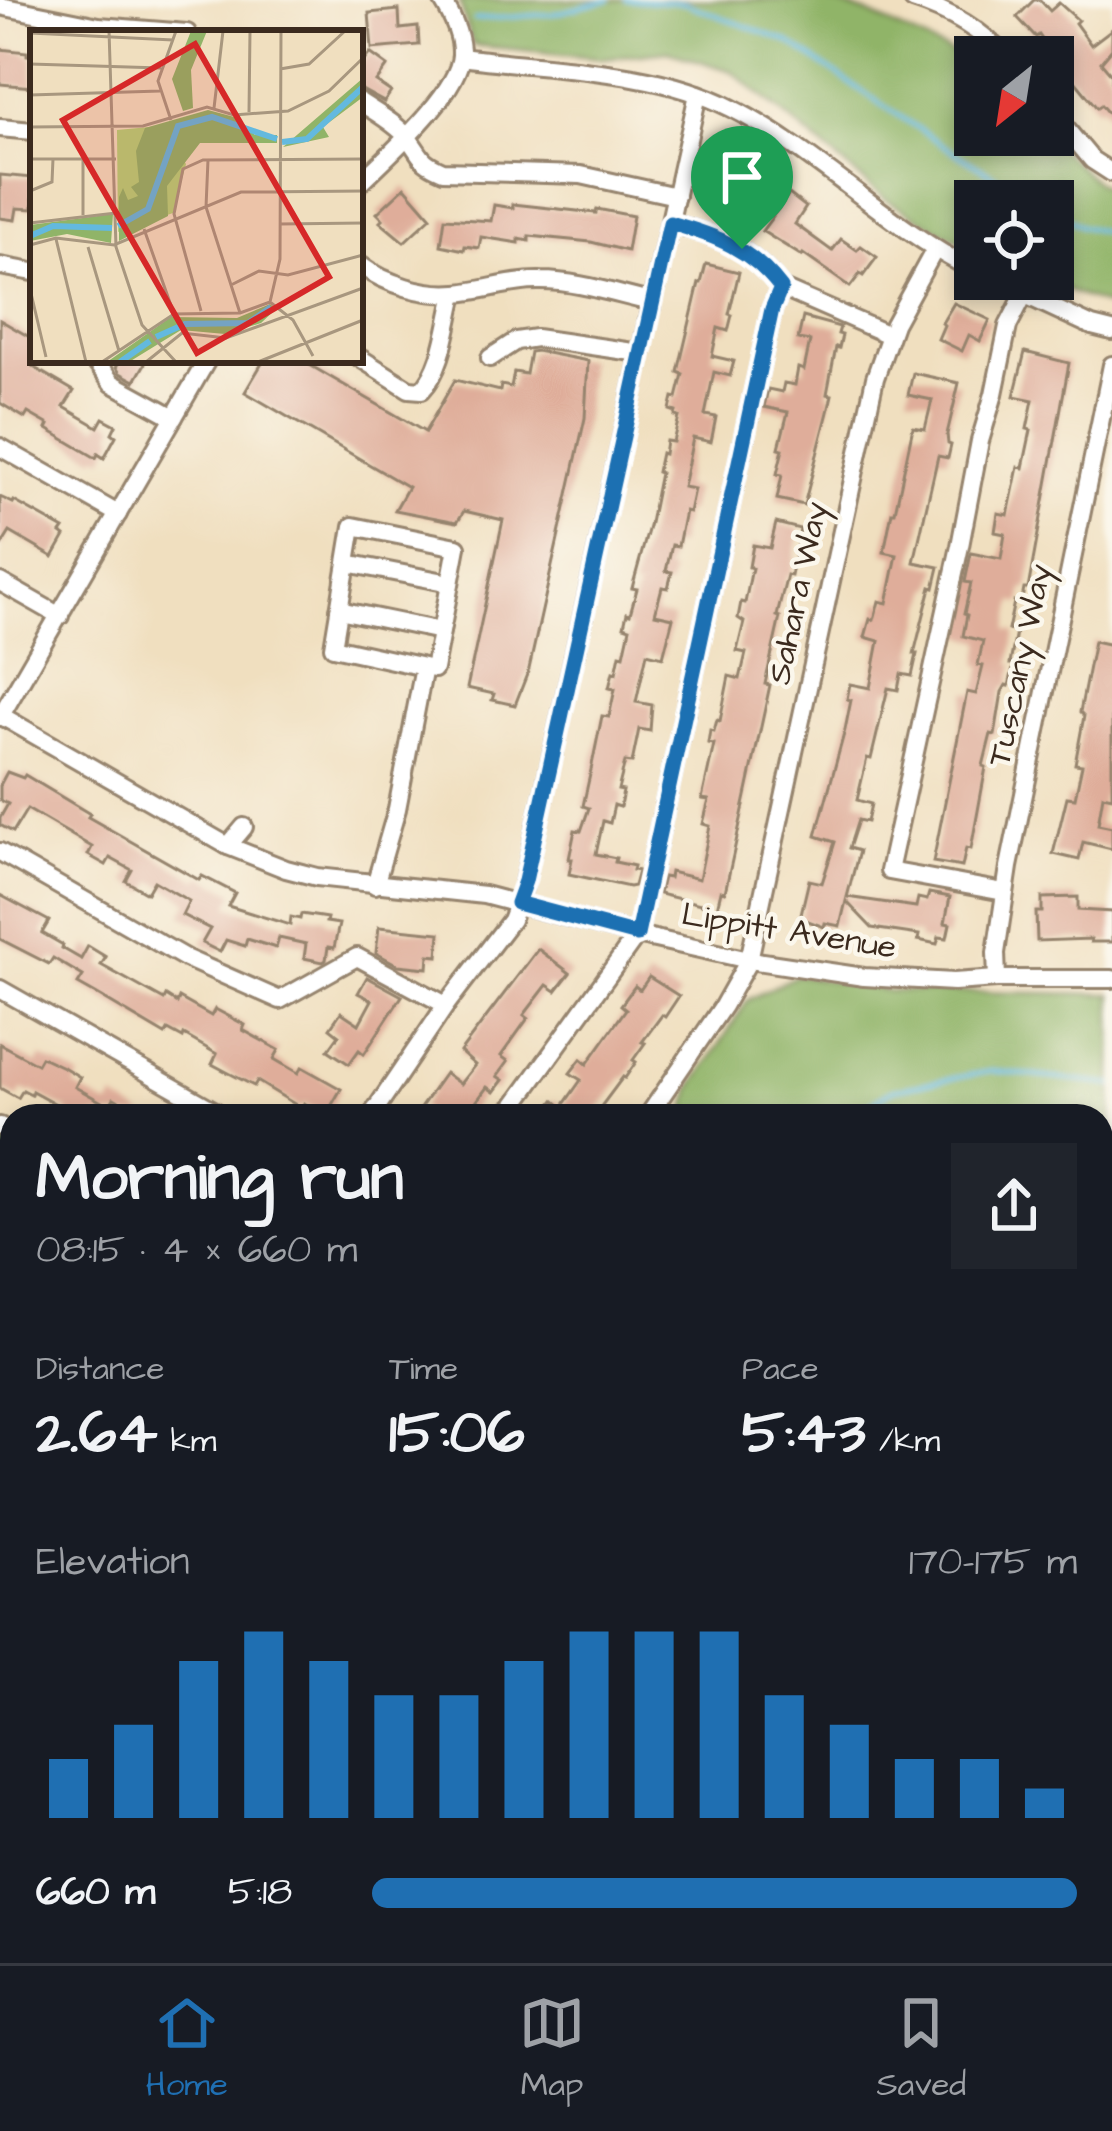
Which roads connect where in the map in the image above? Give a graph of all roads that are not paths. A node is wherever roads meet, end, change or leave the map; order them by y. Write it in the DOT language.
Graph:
graph roads {
  1 [pos="442,0"];
  2 [pos="913,0"];
  3 [pos="0,6"];
  4 [pos="149,30"];
  5 [pos="984,36"];
  6 [pos="461,57"];
  7 [pos="698,94"];
  8 [pos="363,104"];
  9 [pos="0,128"];
  10 [pos="30,131"];
  11 [pos="407,137"];
  12 [pos="1074,138"];
  13 [pos="1112,173"];
  14 [pos="363,180"];
  15 [pos="676,196"];
  16 [pos="670,223"];
  17 [pos="935,249"];
  18 [pos="954,259"];
  19 [pos="0,266"];
  20 [pos="363,267"];
  21 [pos="30,271"];
  22 [pos="781,288"];
  23 [pos="455,294"];
  24 [pos="1021,300"];
  25 [pos="1035,300"];
  26 [pos="651,302"];
  27 [pos="1112,332"];
  28 [pos="889,335"];
  29 [pos="640,353"];
  30 [pos="490,358"];
  31 [pos="363,360"];
  32 [pos="96,363"];
  33 [pos="205,363"];
  34 [pos="1112,364"];
  35 [pos="174,417"];
  36 [pos="1107,427"];
  37 [pos="0,447"];
  38 [pos="118,514"];
  39 [pos="347,563"];
  40 [pos="0,582"];
  41 [pos="450,583"];
  42 [pos="339,610"];
  43 [pos="60,616"];
  44 [pos="441,631"];
  45 [pos="424,667"];
  46 [pos="0,716"];
  47 [pos="244,827"];
  48 [pos="228,845"];
  49 [pos="0,852"];
  50 [pos="375,885"];
  51 [pos="1004,892"];
  52 [pos="517,903"];
  53 [pos="637,935"];
  54 [pos="749,960"];
  55 [pos="997,980"];
  56 [pos="1112,980"];
  57 [pos="0,989"];
  58 [pos="446,1005"];
  59 [pos="203,1104"];
  60 [pos="379,1104"];
  61 [pos="515,1104"];
  62 [pos="656,1104"];
  1 -- 6 [label="street"];
  2 -- 5 [label="street"];
  3 -- 4 [label="street"];
  6 -- 7 [label="street"];
  6 -- 11 [label="street"];
  7 -- 15 [label="street"];
  7 -- 17 [label="street"];
  8 -- 11 [label="street"];
  9 -- 10 [label="street"];
  11 -- 14 [label="street"];
  11 -- 15 [label="street"];
  12 -- 13 [label="street"];
  15 -- 16 [label="street"];
  16 -- 22 [label="street"];
  16 -- 26 [label="street"];
  17 -- 18 [label="street"];
  17 -- 28 [label="street, Sahara Way"];
  19 -- 21 [label="street"];
  20 -- 23 [label="street"];
  22 -- 28 [label="street"];
  22 -- 53 [label="street"];
  23 -- 26 [label="street"];
  23 -- 31 [label="street"];
  24 -- 51 [label="street"];
  25 -- 27 [label="street"];
  26 -- 29 [label="street"];
  28 -- 54 [label="street, Sahara Way"];
  29 -- 30 [label="street"];
  29 -- 52 [label="street"];
  32 -- 35 [label="street"];
  33 -- 35 [label="street"];
  34 -- 36 [label="street, Tuscany Way"];
  35 -- 38 [label="street"];
  36 -- 51 [label="street, Tuscany Way"];
  37 -- 38 [label="street"];
  38 -- 43 [label="street"];
  39 -- 41 [label="street"];
  39 -- 41 [label="street"];
  39 -- 42 [label="street"];
  40 -- 43 [label="street"];
  41 -- 44 [label="street"];
  42 -- 44 [label="street"];
  42 -- 45 [label="street"];
  43 -- 46 [label="street"];
  44 -- 45 [label="street"];
  45 -- 50 [label="street"];
  46 -- 48 [label="street, Lippitt Avenue"];
  47 -- 48 [label="street"];
  48 -- 50 [label="street, Lippitt Avenue"];
  49 -- 58 [label="street"];
  50 -- 52 [label="street, Lippitt Avenue"];
  51 -- 55 [label="street, Tuscany Way"];
  52 -- 53 [label="street, Lippitt Avenue"];
  52 -- 58 [label="street"];
  53 -- 54 [label="street, Lippitt Avenue"];
  53 -- 61 [label="street"];
  54 -- 55 [label="street, Lippitt Avenue"];
  54 -- 62 [label="street, Sahara Way"];
  55 -- 56 [label="street, Lippitt Avenue"];
  57 -- 59 [label="street"];
  58 -- 60 [label="street"];
}
